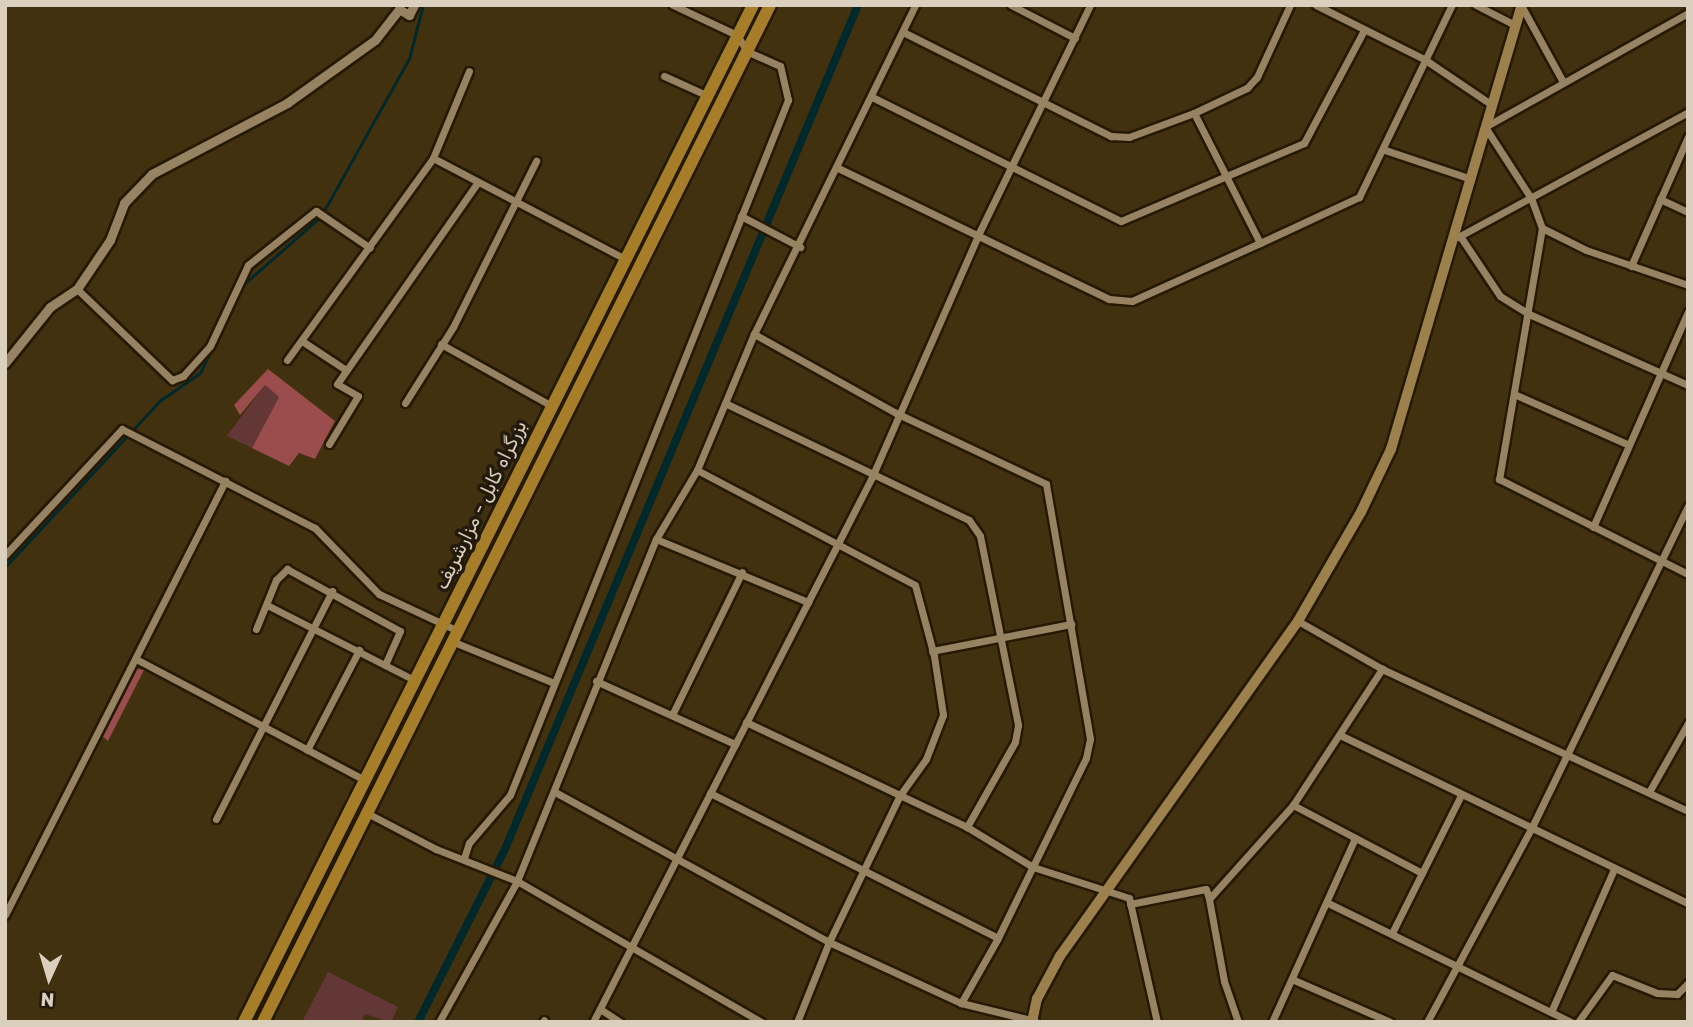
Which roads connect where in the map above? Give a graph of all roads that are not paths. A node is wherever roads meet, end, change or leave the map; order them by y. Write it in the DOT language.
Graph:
graph roads {
  1 [pos="414,5"];
  2 [pos="673,5"];
  3 [pos="753,5"];
  4 [pos="770,5"];
  5 [pos="915,5"];
  6 [pos="1011,5"];
  7 [pos="1090,5"];
  8 [pos="1290,5"];
  9 [pos="1316,5"];
  10 [pos="1452,5"];
  11 [pos="1476,5"];
  12 [pos="1523,6"];
  13 [pos="1688,13"];
  14 [pos="1515,25"];
  15 [pos="1364,30"];
  16 [pos="903,32"];
  17 [pos="737,35"];
  18 [pos="1075,38"];
  19 [pos="747,51"];
  20 [pos="1424,59"];
  21 [pos="469,71"];
  22 [pos="664,76"];
  23 [pos="1562,80"];
  24 [pos="706,95"];
  25 [pos="872,97"];
  26 [pos="1043,103"];
  27 [pos="1492,104"];
  28 [pos="1194,113"];
  29 [pos="1686,115"];
  30 [pos="1485,127"];
  31 [pos="1688,137"];
  32 [pos="1385,150"];
  33 [pos="433,158"];
  34 [pos="536,161"];
  35 [pos="838,168"];
  36 [pos="1012,168"];
  37 [pos="1227,179"];
  38 [pos="1471,179"];
  39 [pos="478,182"];
  40 [pos="1531,198"];
  41 [pos="1660,199"];
  42 [pos="513,201"];
  43 [pos="1688,212"];
  44 [pos="741,216"];
  45 [pos="1542,228"];
  46 [pos="978,235"];
  47 [pos="1457,237"];
  48 [pos="1260,243"];
  49 [pos="800,247"];
  50 [pos="370,248"];
  51 [pos="625,259"];
  52 [pos="1631,266"];
  53 [pos="1688,285"];
  54 [pos="77,289"];
  55 [pos="1688,312"];
  56 [pos="1529,314"];
  57 [pos="754,334"];
  58 [pos="302,341"];
  59 [pos="440,344"];
  60 [pos="7,359"];
  61 [pos="287,360"];
  62 [pos="346,370"];
  63 [pos="1662,374"];
  64 [pos="1688,386"];
  65 [pos="1514,394"];
  66 [pos="405,403"];
  67 [pos="727,404"];
  68 [pos="552,406"];
  69 [pos="896,413"];
  70 [pos="329,444"];
  71 [pos="1627,444"];
  72 [pos="697,470"];
  73 [pos="872,477"];
  74 [pos="225,481"];
  75 [pos="1688,506"];
  76 [pos="1593,527"];
  77 [pos="656,539"];
  78 [pos="839,541"];
  79 [pos="5,555"];
  80 [pos="1662,563"];
  81 [pos="742,572"];
  82 [pos="1688,574"];
  83 [pos="332,591"];
  84 [pos="808,602"];
  85 [pos="268,606"];
  86 [pos="1297,621"];
  87 [pos="443,624"];
  88 [pos="1071,624"];
  89 [pos="312,628"];
  90 [pos="256,629"];
  91 [pos="456,636"];
  92 [pos="1004,638"];
  93 [pos="359,650"];
  94 [pos="932,650"];
  95 [pos="136,659"];
  96 [pos="385,665"];
  97 [pos="1382,669"];
  98 [pos="414,680"];
  99 [pos="596,681"];
  100 [pos="554,683"];
  101 [pos="672,715"];
  102 [pos="746,722"];
  103 [pos="1688,723"];
  104 [pos="264,728"];
  105 [pos="1340,735"];
  106 [pos="735,744"];
  107 [pos="307,750"];
  108 [pos="1570,752"];
  109 [pos="365,780"];
  110 [pos="555,792"];
  111 [pos="1649,792"];
  112 [pos="710,793"];
  113 [pos="900,795"];
  114 [pos="1461,795"];
  115 [pos="1293,806"];
  116 [pos="1688,811"];
  117 [pos="367,813"];
  118 [pos="216,819"];
  119 [pos="967,827"];
  120 [pos="1531,829"];
  121 [pos="1355,838"];
  122 [pos="464,858"];
  123 [pos="677,859"];
  124 [pos="1033,867"];
  125 [pos="866,868"];
  126 [pos="1614,869"];
  127 [pos="1422,873"];
  128 [pos="517,881"];
  129 [pos="1107,887"];
  130 [pos="1209,899"];
  131 [pos="1688,903"];
  132 [pos="1130,904"];
  133 [pos="1330,904"];
  134 [pos="5,915"];
  135 [pos="1392,933"];
  136 [pos="998,938"];
  137 [pos="829,942"];
  138 [pos="634,947"];
  139 [pos="1457,967"];
  140 [pos="1293,980"];
  141 [pos="1688,983"];
  142 [pos="961,1003"];
  143 [pos="600,1009"];
  144 [pos="1551,1012"];
  145 [pos="1033,1021"];
  146 [pos="244,1022"];
  147 [pos="263,1022"];
  148 [pos="439,1022"];
  149 [pos="593,1022"];
  150 [pos="620,1022"];
  151 [pos="761,1022"];
  152 [pos="797,1022"];
  153 [pos="1157,1022"];
  154 [pos="1238,1022"];
  155 [pos="1272,1022"];
  156 [pos="1390,1022"];
  157 [pos="1427,1022"];
  158 [pos="1571,1022"];
  159 [pos="1578,1022"];
  1 -- 54 [label="street"];
  2 -- 17 [label="street"];
  3 -- 17 [label="highway, بزرگراه کابل - مزارشریف"];
  4 -- 19 [label="highway, بزرگراه کابل - مزارشریف"];
  5 -- 16 [label="street"];
  6 -- 18 [label="street"];
  7 -- 18 [label="street"];
  8 -- 28 [label="street"];
  9 -- 15 [label="street"];
  10 -- 20 [label="street"];
  11 -- 14 [label="street"];
  12 -- 14 [label="main road"];
  12 -- 23 [label="street"];
  13 -- 23 [label="street"];
  14 -- 27 [label="main road"];
  15 -- 20 [label="street"];
  15 -- 37 [label="street"];
  16 -- 25 [label="street"];
  16 -- 26 [label="street"];
  17 -- 19 [label="street"];
  17 -- 24 [label="highway, بزرگراه کابل - مزارشریف"];
  18 -- 26 [label="street"];
  19 -- 44 [label="street"];
  19 -- 91 [label="highway, بزرگراه کابل - مزارشریف"];
  20 -- 27 [label="street"];
  20 -- 32 [label="street"];
  21 -- 33 [label="street"];
  22 -- 24 [label="street"];
  23 -- 30 [label="street"];
  24 -- 51 [label="highway, بزرگراه کابل - مزارشریف"];
  25 -- 35 [label="street"];
  25 -- 36 [label="street"];
  26 -- 28 [label="street"];
  26 -- 36 [label="street"];
  27 -- 30 [label="main road"];
  28 -- 37 [label="street"];
  29 -- 40 [label="street"];
  30 -- 38 [label="main road"];
  30 -- 40 [label="street"];
  31 -- 41 [label="street"];
  32 -- 38 [label="street"];
  32 -- 48 [label="street"];
  33 -- 39 [label="street"];
  33 -- 50 [label="street"];
  34 -- 42 [label="street"];
  35 -- 46 [label="street"];
  35 -- 49 [label="street"];
  36 -- 37 [label="street"];
  36 -- 46 [label="street"];
  37 -- 48 [label="street"];
  38 -- 47 [label="main road"];
  39 -- 42 [label="street"];
  39 -- 62 [label="street"];
  40 -- 45 [label="street"];
  40 -- 47 [label="street"];
  41 -- 43 [label="street"];
  41 -- 52 [label="street"];
  42 -- 51 [label="street"];
  42 -- 59 [label="street"];
  44 -- 49 [label="street"];
  44 -- 100 [label="street"];
  45 -- 52 [label="street"];
  45 -- 56 [label="street"];
  46 -- 48 [label="street"];
  46 -- 69 [label="street"];
  47 -- 56 [label="street"];
  47 -- 86 [label="main road"];
  49 -- 57 [label="street"];
  50 -- 54 [label="street"];
  50 -- 58 [label="street"];
  51 -- 68 [label="highway, بزرگراه کابل - مزارشریف"];
  52 -- 53 [label="street"];
  54 -- 60 [label="street"];
  55 -- 63 [label="street"];
  56 -- 63 [label="street"];
  56 -- 65 [label="street"];
  57 -- 67 [label="street"];
  57 -- 69 [label="street"];
  58 -- 61 [label="street"];
  58 -- 62 [label="street"];
  59 -- 66 [label="street"];
  59 -- 68 [label="street"];
  62 -- 70 [label="street"];
  63 -- 64 [label="street"];
  63 -- 71 [label="street"];
  65 -- 71 [label="street"];
  65 -- 76 [label="street"];
  67 -- 72 [label="street"];
  67 -- 73 [label="street"];
  68 -- 87 [label="highway, بزرگراه کابل - مزارشریف"];
  69 -- 73 [label="street"];
  69 -- 88 [label="street"];
  71 -- 76 [label="street"];
  72 -- 77 [label="street"];
  72 -- 78 [label="street"];
  73 -- 78 [label="street"];
  73 -- 92 [label="street"];
  74 -- 79 [label="street"];
  74 -- 87 [label="street"];
  74 -- 95 [label="street"];
  75 -- 80 [label="street"];
  76 -- 80 [label="street"];
  77 -- 81 [label="street"];
  77 -- 99 [label="street"];
  78 -- 84 [label="street"];
  78 -- 94 [label="street"];
  80 -- 82 [label="street"];
  80 -- 108 [label="street"];
  81 -- 84 [label="street"];
  81 -- 101 [label="street"];
  83 -- 85 [label="street"];
  83 -- 89 [label="street"];
  83 -- 96 [label="street"];
  84 -- 102 [label="street"];
  85 -- 89 [label="street"];
  85 -- 90 [label="street"];
  86 -- 97 [label="street"];
  86 -- 129 [label="main road"];
  87 -- 91 [label="street"];
  87 -- 98 [label="highway, بزرگراه کابل - مزارشریف"];
  88 -- 92 [label="street"];
  88 -- 124 [label="street"];
  89 -- 93 [label="street"];
  89 -- 104 [label="street"];
  91 -- 100 [label="street"];
  91 -- 117 [label="highway, بزرگراه کابل - مزارشریف"];
  92 -- 94 [label="street"];
  92 -- 119 [label="street"];
  93 -- 96 [label="street"];
  93 -- 107 [label="street"];
  94 -- 113 [label="street"];
  95 -- 104 [label="street"];
  95 -- 134 [label="street"];
  96 -- 98 [label="street"];
  97 -- 105 [label="street"];
  97 -- 108 [label="street"];
  98 -- 109 [label="highway, بزرگراه کابل - مزارشریف"];
  99 -- 101 [label="street"];
  99 -- 110 [label="street"];
  100 -- 122 [label="street"];
  101 -- 106 [label="street"];
  102 -- 106 [label="street"];
  102 -- 113 [label="street"];
  103 -- 111 [label="street"];
  104 -- 107 [label="street"];
  104 -- 118 [label="street"];
  105 -- 114 [label="street"];
  105 -- 115 [label="street"];
  106 -- 112 [label="street"];
  107 -- 109 [label="street"];
  108 -- 111 [label="street"];
  108 -- 120 [label="street"];
  109 -- 146 [label="highway, بزرگراه کابل - مزارشریف"];
  110 -- 123 [label="street"];
  110 -- 128 [label="street"];
  111 -- 116 [label="street"];
  112 -- 123 [label="street"];
  112 -- 125 [label="street"];
  113 -- 119 [label="street"];
  113 -- 125 [label="street"];
  114 -- 120 [label="street"];
  114 -- 127 [label="street"];
  115 -- 121 [label="street"];
  115 -- 130 [label="street"];
  117 -- 122 [label="street"];
  117 -- 147 [label="highway, بزرگراه کابل - مزارشریف"];
  119 -- 124 [label="street"];
  120 -- 126 [label="street"];
  120 -- 139 [label="street"];
  121 -- 127 [label="street"];
  121 -- 133 [label="street"];
  122 -- 128 [label="street"];
  123 -- 137 [label="street"];
  123 -- 138 [label="street"];
  124 -- 129 [label="street"];
  124 -- 136 [label="street"];
  125 -- 136 [label="street"];
  125 -- 137 [label="street"];
  126 -- 131 [label="street"];
  126 -- 144 [label="street"];
  127 -- 135 [label="street"];
  128 -- 138 [label="street"];
  128 -- 148 [label="street"];
  129 -- 132 [label="street"];
  129 -- 145 [label="main road"];
  130 -- 132 [label="street"];
  130 -- 154 [label="street"];
  132 -- 153 [label="street"];
  133 -- 135 [label="street"];
  133 -- 140 [label="street"];
  135 -- 139 [label="street"];
  136 -- 142 [label="street"];
  137 -- 142 [label="street"];
  137 -- 152 [label="street"];
  138 -- 143 [label="street"];
  138 -- 151 [label="street"];
  139 -- 144 [label="street"];
  139 -- 157 [label="street"];
  140 -- 155 [label="street"];
  140 -- 156 [label="street"];
  141 -- 159 [label="street"];
  142 -- 145 [label="street"];
  143 -- 149 [label="street"];
  143 -- 150 [label="street"];
  144 -- 158 [label="street"];
}
